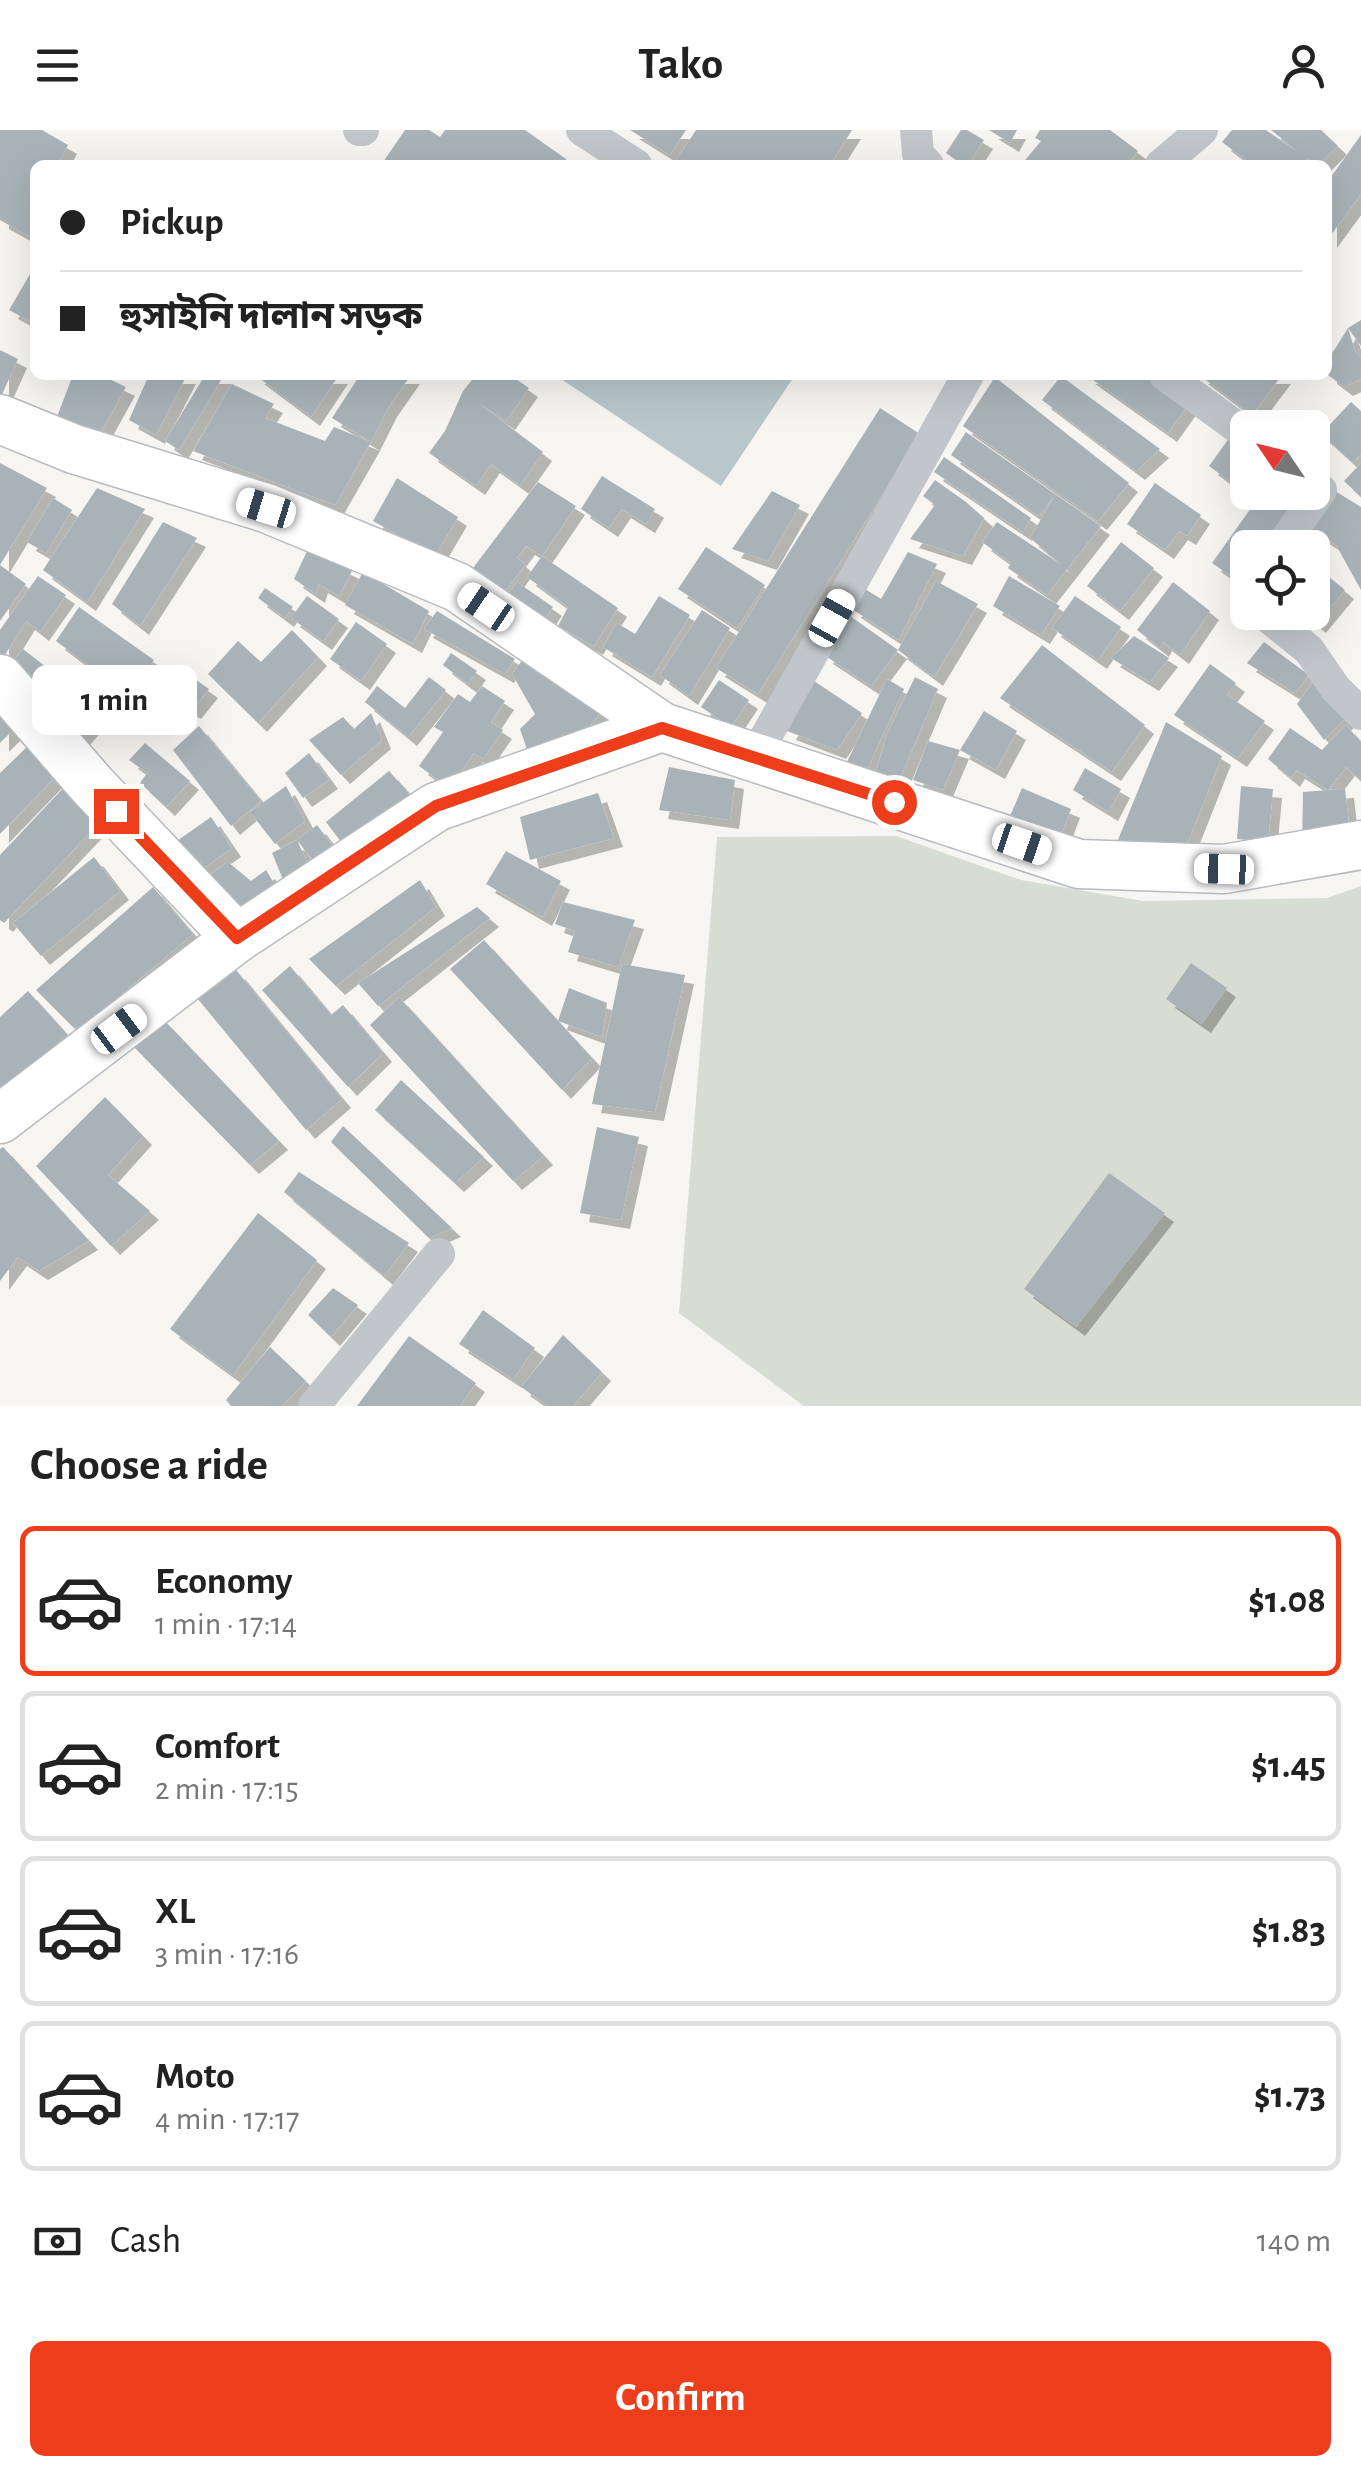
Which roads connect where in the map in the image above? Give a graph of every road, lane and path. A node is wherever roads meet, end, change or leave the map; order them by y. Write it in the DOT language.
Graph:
graph roads {
  1 [pos="582,130"];
  2 [pos="916,130"];
  3 [pos="1202,130"];
  4 [pos="628,160"];
  5 [pos="923,160"];
  6 [pos="1167,160"];
  7 [pos="965,380"];
  8 [pos="1173,380"];
  9 [pos="0,418"];
  10 [pos="1230,422"];
  11 [pos="1284,630"];
  12 [pos="0,679"];
  13 [pos="1361,714"];
  14 [pos="662,728"];
  15 [pos="754,758"];
  16 [pos="1361,845"];
  17 [pos="237,938"];
  18 [pos="0,1119"];
  19 [pos="439,1254"];
  20 [pos="314,1406"];
  1 -- 4 [label="street"];
  2 -- 5 [label="street"];
  3 -- 6 [label="street"];
  7 -- 15 [label="street"];
  8 -- 10 [label="street"];
  9 -- 14 [label="street"];
  11 -- 13 [label="street"];
  12 -- 17 [label="street"];
  14 -- 15 [label="street"];
  14 -- 17 [label="street"];
  15 -- 16 [label="street"];
  17 -- 18 [label="street"];
  19 -- 20 [label="street"];
}
